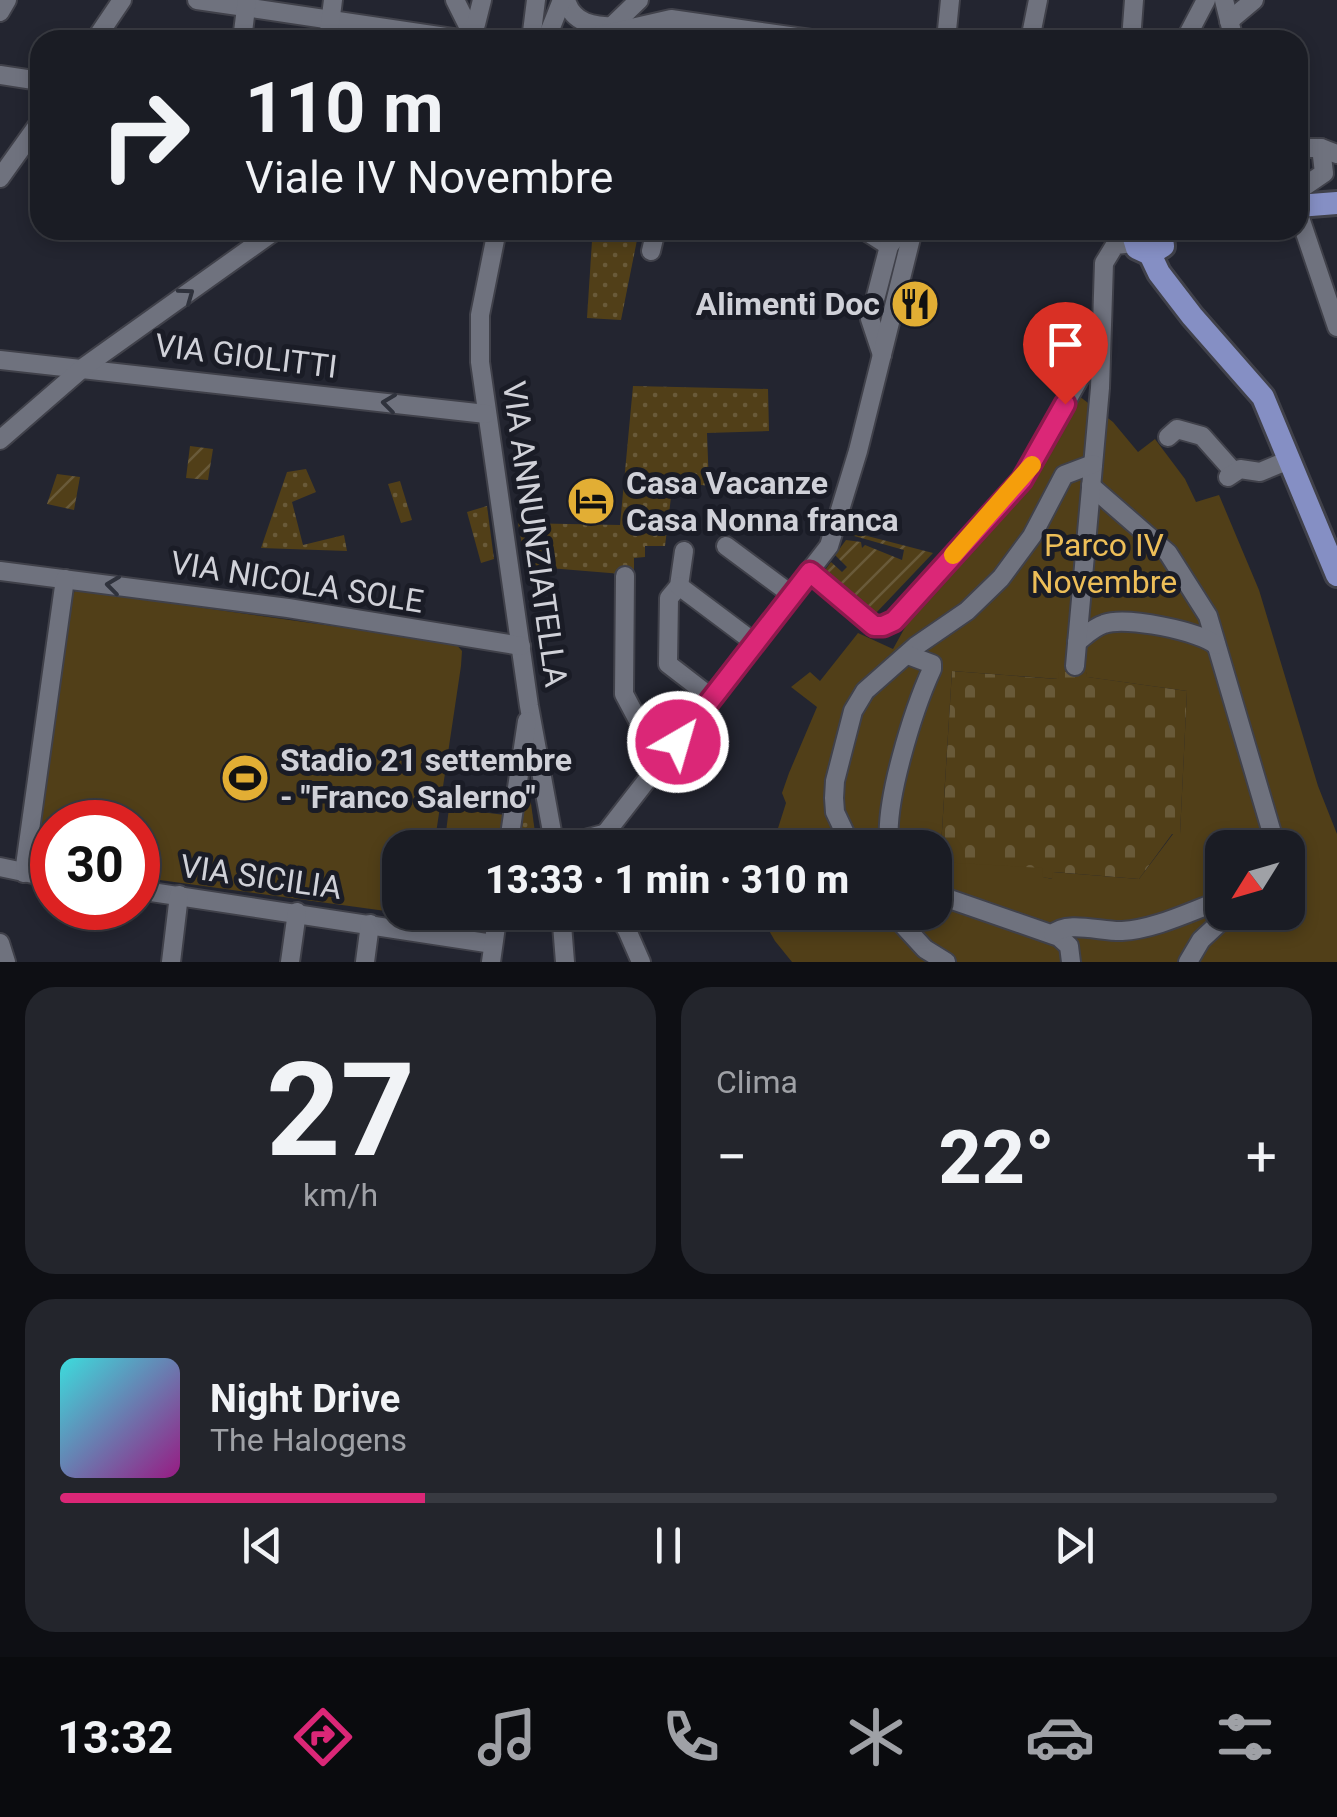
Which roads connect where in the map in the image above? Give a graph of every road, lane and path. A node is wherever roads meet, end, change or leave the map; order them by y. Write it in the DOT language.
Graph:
graph roads {
  1 [pos="7,0"];
  2 [pos="122,0"];
  3 [pos="198,0"];
  4 [pos="334,0"];
  5 [pos="455,0"];
  6 [pos="482,0"];
  7 [pos="536,0"];
  8 [pos="564,0"];
  9 [pos="639,0"];
  10 [pos="950,0"];
  11 [pos="1038,0"];
  12 [pos="1134,0"];
  13 [pos="1206,0"];
  14 [pos="1224,0"];
  15 [pos="1254,0"];
  16 [pos="247,4"];
  17 [pos="0,12"];
  18 [pos="330,20"];
  19 [pos="1229,21"];
  20 [pos="619,27"];
  21 [pos="102,30"];
  22 [pos="243,30"];
  23 [pos="329,30"];
  24 [pos="412,30"];
  25 [pos="467,30"];
  26 [pos="473,30"];
  27 [pos="533,30"];
  28 [pos="550,30"];
  29 [pos="610,30"];
  30 [pos="765,30"];
  31 [pos="947,30"];
  32 [pos="1032,30"];
  33 [pos="1131,30"];
  34 [pos="1190,30"];
  35 [pos="1231,30"];
  36 [pos="0,75"];
  37 [pos="30,80"];
  38 [pos="30,136"];
  39 [pos="1329,151"];
  40 [pos="0,178"];
  41 [pos="1308,189"];
  42 [pos="1308,228"];
  43 [pos="262,240"];
  44 [pos="495,240"];
  45 [pos="654,240"];
  46 [pos="880,240"];
  47 [pos="894,240"];
  48 [pos="911,240"];
  49 [pos="1163,240"];
  50 [pos="1141,242"];
  51 [pos="889,246"];
  52 [pos="651,252"];
  53 [pos="1337,327"];
  54 [pos="1100,340"];
  55 [pos="882,356"];
  56 [pos="0,360"];
  57 [pos="84,368"];
  58 [pos="486,414"];
  59 [pos="1168,437"];
  60 [pos="0,440"];
  61 [pos="1289,460"];
  62 [pos="1093,464"];
  63 [pos="1091,486"];
  64 [pos="726,546"];
  65 [pos="684,551"];
  66 [pos="0,570"];
  67 [pos="810,572"];
  68 [pos="1337,575"];
  69 [pos="625,576"];
  70 [pos="65,579"];
  71 [pos="680,586"];
  72 [pos="792,595"];
  73 [pos="755,642"];
  74 [pos="1077,642"];
  75 [pos="1216,645"];
  76 [pos="520,646"];
  77 [pos="908,655"];
  78 [pos="1075,666"];
  79 [pos="712,698"];
  80 [pos="529,706"];
  81 [pos="661,764"];
  82 [pos="511,830"];
  83 [pos="552,830"];
  84 [pos="609,830"];
  85 [pos="848,830"];
  86 [pos="890,830"];
  87 [pos="1271,830"];
  88 [pos="0,867"];
  89 [pos="24,874"];
  90 [pos="30,875"];
  91 [pos="0,880"];
  92 [pos="160,893"];
  93 [pos="179,896"];
  94 [pos="952,900"];
  95 [pos="1205,906"];
  96 [pos="297,912"];
  97 [pos="370,924"];
  98 [pos="562,930"];
  99 [pos="627,930"];
  100 [pos="908,930"];
  101 [pos="1212,930"];
  102 [pos="1053,934"];
  103 [pos="0,943"];
  104 [pos="492,953"];
  105 [pos="6,962"];
  106 [pos="170,962"];
  107 [pos="290,962"];
  108 [pos="365,962"];
  109 [pos="565,962"];
  110 [pos="641,962"];
  111 [pos="946,962"];
  112 [pos="1070,962"];
  113 [pos="1188,962"];
  1 -- 17 [label="street"];
  2 -- 21 [label="street"];
  3 -- 16 [label="street"];
  4 -- 18 [label="street"];
  5 -- 25 [label="street"];
  6 -- 26 [label="street"];
  7 -- 27 [label="street"];
  8 -- 20 [label="street"];
  8 -- 28 [label="street"];
  9 -- 20 [label="street"];
  10 -- 31 [label="street"];
  11 -- 32 [label="street"];
  12 -- 33 [label="street"];
  13 -- 34 [label="street"];
  14 -- 19 [label="street"];
  15 -- 19 [label="street"];
  16 -- 18 [label="street"];
  16 -- 22 [label="street"];
  18 -- 23 [label="street"];
  18 -- 24 [label="street"];
  19 -- 35 [label="street"];
  20 -- 29 [label="street"];
  20 -- 30 [label="street"];
  36 -- 37 [label="street"];
  38 -- 40 [label="street"];
  39 -- 41 [label="street"];
  42 -- 53 [label="street"];
  57 -- 43 [label="street, one-way"];
  44 -- 58 [label="street, VIA ANNUNZIATELLA"];
  45 -- 52 [label="street"];
  46 -- 51 [label="street"];
  47 -- 51 [label="street"];
  48 -- 55 [label="street"];
  49 -- 50 [label="main road"];
  50 -- 54 [label="street"];
  50 -- 61 [label="main road"];
  51 -- 55 [label="street"];
  54 -- 62 [label="street"];
  54 -- 67 [label="street"];
  55 -- 67 [label="street"];
  56 -- 57 [label="street, VIA GIOLITTI"];
  58 -- 57 [label="street, VIA GIOLITTI, one-way"];
  57 -- 60 [label="street"];
  58 -- 76 [label="street, VIA ANNUNZIATELLA"];
  59 -- 61 [label="street"];
  61 -- 68 [label="main road"];
  62 -- 63 [label="street"];
  62 -- 77 [label="street"];
  63 -- 74 [label="street"];
  63 -- 75 [label="street"];
  64 -- 72 [label="street"];
  65 -- 71 [label="street"];
  66 -- 70 [label="street, VIA NICOLA SOLE"];
  67 -- 72 [label="street"];
  69 -- 81 [label="street"];
  76 -- 70 [label="street, VIA NICOLA SOLE, one-way"];
  70 -- 89 [label="street"];
  71 -- 73 [label="street"];
  71 -- 79 [label="street"];
  72 -- 73 [label="street"];
  73 -- 79 [label="street"];
  74 -- 75 [label="street"];
  74 -- 78 [label="street"];
  75 -- 87 [label="street"];
  76 -- 80 [label="street, VIA ANNUNZIATELLA"];
  77 -- 85 [label="street"];
  77 -- 86 [label="street"];
  79 -- 81 [label="street"];
  80 -- 82 [label="street"];
  80 -- 83 [label="street, VIA ANNUNZIATELLA"];
  81 -- 84 [label="street"];
  88 -- 89 [label="street"];
  89 -- 90 [label="street"];
  89 -- 91 [label="street"];
  92 -- 93 [label="street, VIA SICILIA"];
  93 -- 96 [label="street, VIA SICILIA"];
  93 -- 106 [label="street"];
  94 -- 102 [label="street"];
  95 -- 102 [label="street"];
  96 -- 97 [label="street, VIA SICILIA"];
  96 -- 107 [label="street"];
  97 -- 104 [label="street, VIA SICILIA"];
  97 -- 108 [label="street"];
  98 -- 109 [label="street"];
  99 -- 110 [label="street"];
  100 -- 111 [label="street"];
  101 -- 113 [label="street"];
  102 -- 112 [label="street"];
  103 -- 105 [label="street"];
}
